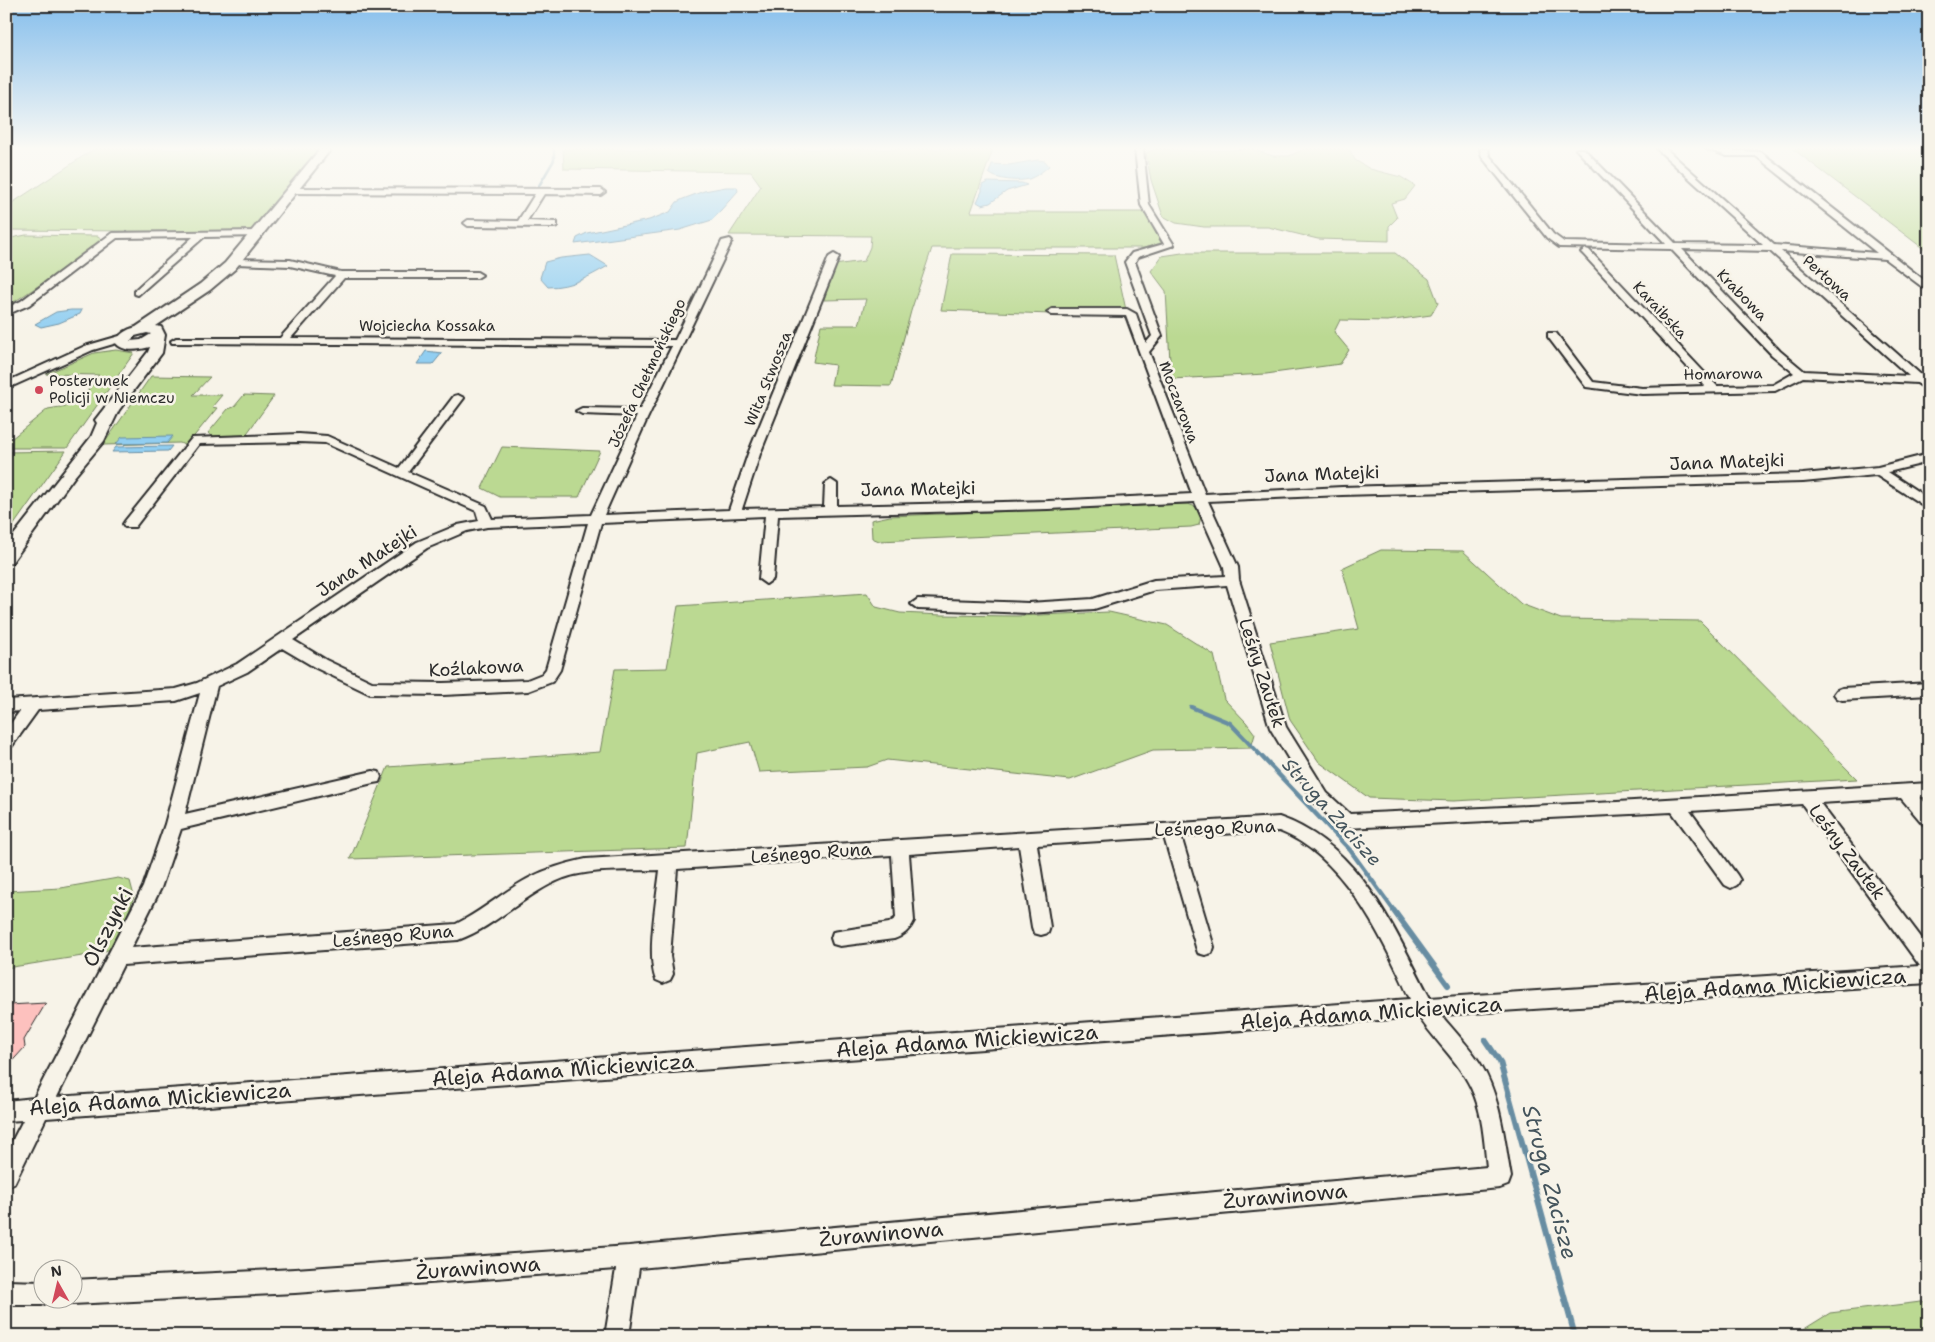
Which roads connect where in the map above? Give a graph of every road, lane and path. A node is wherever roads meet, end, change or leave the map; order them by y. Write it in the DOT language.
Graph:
graph roads {
  1 [pos="276,212"];
  2 [pos="529,212"];
  3 [pos="1149,212"];
  4 [pos="1530,212"];
  5 [pos="1641,212"];
  6 [pos="1732,212"];
  7 [pos="1830,212"];
  8 [pos="468,223"];
  9 [pos="521,223"];
  10 [pos="554,224"];
  11 [pos="258,234"];
  12 [pos="201,235"];
  13 [pos="727,241"];
  14 [pos="1675,247"];
  15 [pos="1773,248"];
  16 [pos="1583,249"];
  17 [pos="1886,256"];
  18 [pos="834,257"];
  19 [pos="236,261"];
  20 [pos="341,275"];
  21 [pos="477,275"];
  22 [pos="1929,289"];
  23 [pos="138,292"];
  24 [pos="173,308"];
  25 [pos="6,312"];
  26 [pos="1052,312"];
  27 [pos="141,330"];
  28 [pos="156,334"];
  29 [pos="1552,335"];
  30 [pos="123,341"];
  31 [pos="176,341"];
  32 [pos="282,342"];
  33 [pos="679,343"];
  34 [pos="138,345"];
  35 [pos="1144,352"];
  36 [pos="149,358"];
  37 [pos="1801,374"];
  38 [pos="1919,380"];
  39 [pos="6,386"];
  40 [pos="1713,388"];
  41 [pos="1929,388"];
  42 [pos="458,398"];
  43 [pos="582,411"];
  44 [pos="644,413"];
  45 [pos="1929,458"];
  46 [pos="1878,471"];
  47 [pos="401,474"];
  48 [pos="831,484"];
  49 [pos="1200,498"];
  50 [pos="1929,505"];
  51 [pos="830,510"];
  52 [pos="772,512"];
  53 [pos="734,514"];
  54 [pos="596,519"];
  55 [pos="488,523"];
  56 [pos="130,524"];
  57 [pos="6,558"];
  58 [pos="766,579"];
  59 [pos="1232,580"];
  60 [pos="918,604"];
  61 [pos="281,640"];
  62 [pos="210,684"];
  63 [pos="1929,688"];
  64 [pos="1842,694"];
  65 [pos="34,704"];
  66 [pos="6,706"];
  67 [pos="6,742"];
  68 [pos="373,777"];
  69 [pos="1929,790"];
  70 [pos="1905,792"];
  71 [pos="1807,798"];
  72 [pos="1677,806"];
  73 [pos="1929,819"];
  74 [pos="174,824"];
  75 [pos="1170,828"];
  76 [pos="1027,839"];
  77 [pos="900,847"];
  78 [pos="669,862"];
  79 [pos="1731,880"];
  80 [pos="1041,927"];
  81 [pos="840,938"];
  82 [pos="1205,947"];
  83 [pos="119,957"];
  84 [pos="1929,963"];
  85 [pos="663,974"];
  86 [pos="1929,974"];
  87 [pos="1425,1008"];
  88 [pos="42,1108"];
  89 [pos="6,1111"];
  90 [pos="6,1176"];
  91 [pos="629,1258"];
  92 [pos="82,1292"];
  93 [pos="6,1293"];
  94 [pos="32,1293"];
  95 [pos="617,1336"];
  1 -- 11 [label="street"];
  2 -- 9 [label="street"];
  3 -- 35 [label="street, Moczarowa"];
  4 -- 16 [label="street"];
  5 -- 14 [label="street, Krabowa"];
  6 -- 15 [label="street, Perłowa"];
  7 -- 17 [label="street"];
  8 -- 9 [label="street"];
  9 -- 10 [label="street"];
  11 -- 12 [label="street"];
  11 -- 19 [label="street"];
  12 -- 23 [label="street"];
  12 -- 25 [label="street"];
  13 -- 33 [label="street, Józefa Chełmońskiego"];
  14 -- 15 [label="street"];
  14 -- 16 [label="street"];
  14 -- 37 [label="street, Krabowa"];
  15 -- 17 [label="street"];
  15 -- 38 [label="street, Perłowa"];
  16 -- 40 [label="street, Karaibska"];
  17 -- 22 [label="street"];
  18 -- 53 [label="street, Wita Stwosza"];
  19 -- 20 [label="street"];
  19 -- 24 [label="street"];
  20 -- 21 [label="street"];
  20 -- 32 [label="street"];
  24 -- 27 [label="street"];
  24 -- 28 [label="street"];
  26 -- 35 [label="street"];
  27 -- 28 [label="street"];
  27 -- 30 [label="street"];
  28 -- 34 [label="street"];
  28 -- 36 [label="street"];
  29 -- 40 [label="street, Homarowa"];
  30 -- 34 [label="street"];
  30 -- 39 [label="street"];
  31 -- 32 [label="street, Wojciecha Kossaka"];
  32 -- 33 [label="street, Wojciecha Kossaka"];
  33 -- 44 [label="street, Józefa Chełmońskiego"];
  34 -- 36 [label="street"];
  35 -- 49 [label="street, Moczarowa"];
  36 -- 57 [label="street"];
  37 -- 38 [label="street"];
  37 -- 40 [label="street, Homarowa"];
  38 -- 41 [label="street, Perłowa"];
  42 -- 47 [label="street"];
  43 -- 44 [label="street"];
  44 -- 54 [label="street, Józefa Chełmońskiego"];
  45 -- 46 [label="street, Jana Matejki"];
  46 -- 49 [label="street, Jana Matejki"];
  46 -- 50 [label="street"];
  47 -- 55 [label="street"];
  47 -- 56 [label="street"];
  48 -- 51 [label="street"];
  49 -- 51 [label="street, Jana Matejki"];
  49 -- 59 [label="street, Moczarowa"];
  51 -- 52 [label="street, Jana Matejki"];
  52 -- 53 [label="street, Jana Matejki"];
  52 -- 58 [label="street"];
  53 -- 54 [label="street, Jana Matejki"];
  54 -- 55 [label="street, Jana Matejki"];
  54 -- 61 [label="street, Koźlakowa"];
  55 -- 61 [label="street, Jana Matejki"];
  59 -- 60 [label="street"];
  59 -- 72 [label="street, Leśny Zaułek"];
  61 -- 62 [label="street, Jana Matejki"];
  62 -- 65 [label="street, Jana Matejki"];
  62 -- 74 [label="street, Olszynki"];
  63 -- 64 [label="street"];
  65 -- 66 [label="street, Jana Matejki"];
  65 -- 67 [label="street"];
  68 -- 74 [label="street"];
  69 -- 70 [label="street"];
  70 -- 71 [label="street"];
  70 -- 73 [label="street"];
  71 -- 72 [label="street, Leśny Zaułek"];
  71 -- 84 [label="street, Leśny Zaułek"];
  72 -- 79 [label="street"];
  74 -- 83 [label="street, Olszynki"];
  75 -- 76 [label="street, Leśnego Runa"];
  75 -- 82 [label="street"];
  75 -- 87 [label="street, Leśnego Runa"];
  76 -- 77 [label="street, Leśnego Runa"];
  76 -- 80 [label="street"];
  77 -- 78 [label="street, Leśnego Runa"];
  77 -- 81 [label="street"];
  78 -- 83 [label="street, Leśnego Runa"];
  78 -- 85 [label="street"];
  83 -- 88 [label="street, Olszynki"];
  86 -- 87 [label="street, Aleja Adama Mickiewicza"];
  87 -- 88 [label="street, Aleja Adama Mickiewicza"];
  87 -- 91 [label="street, Żurawinowa"];
  88 -- 89 [label="street, Aleja Adama Mickiewicza"];
  88 -- 90 [label="street, Olszynki"];
  91 -- 92 [label="street, Żurawinowa"];
  91 -- 95 [label="street"];
  93 -- 94 [label="street"];
}
